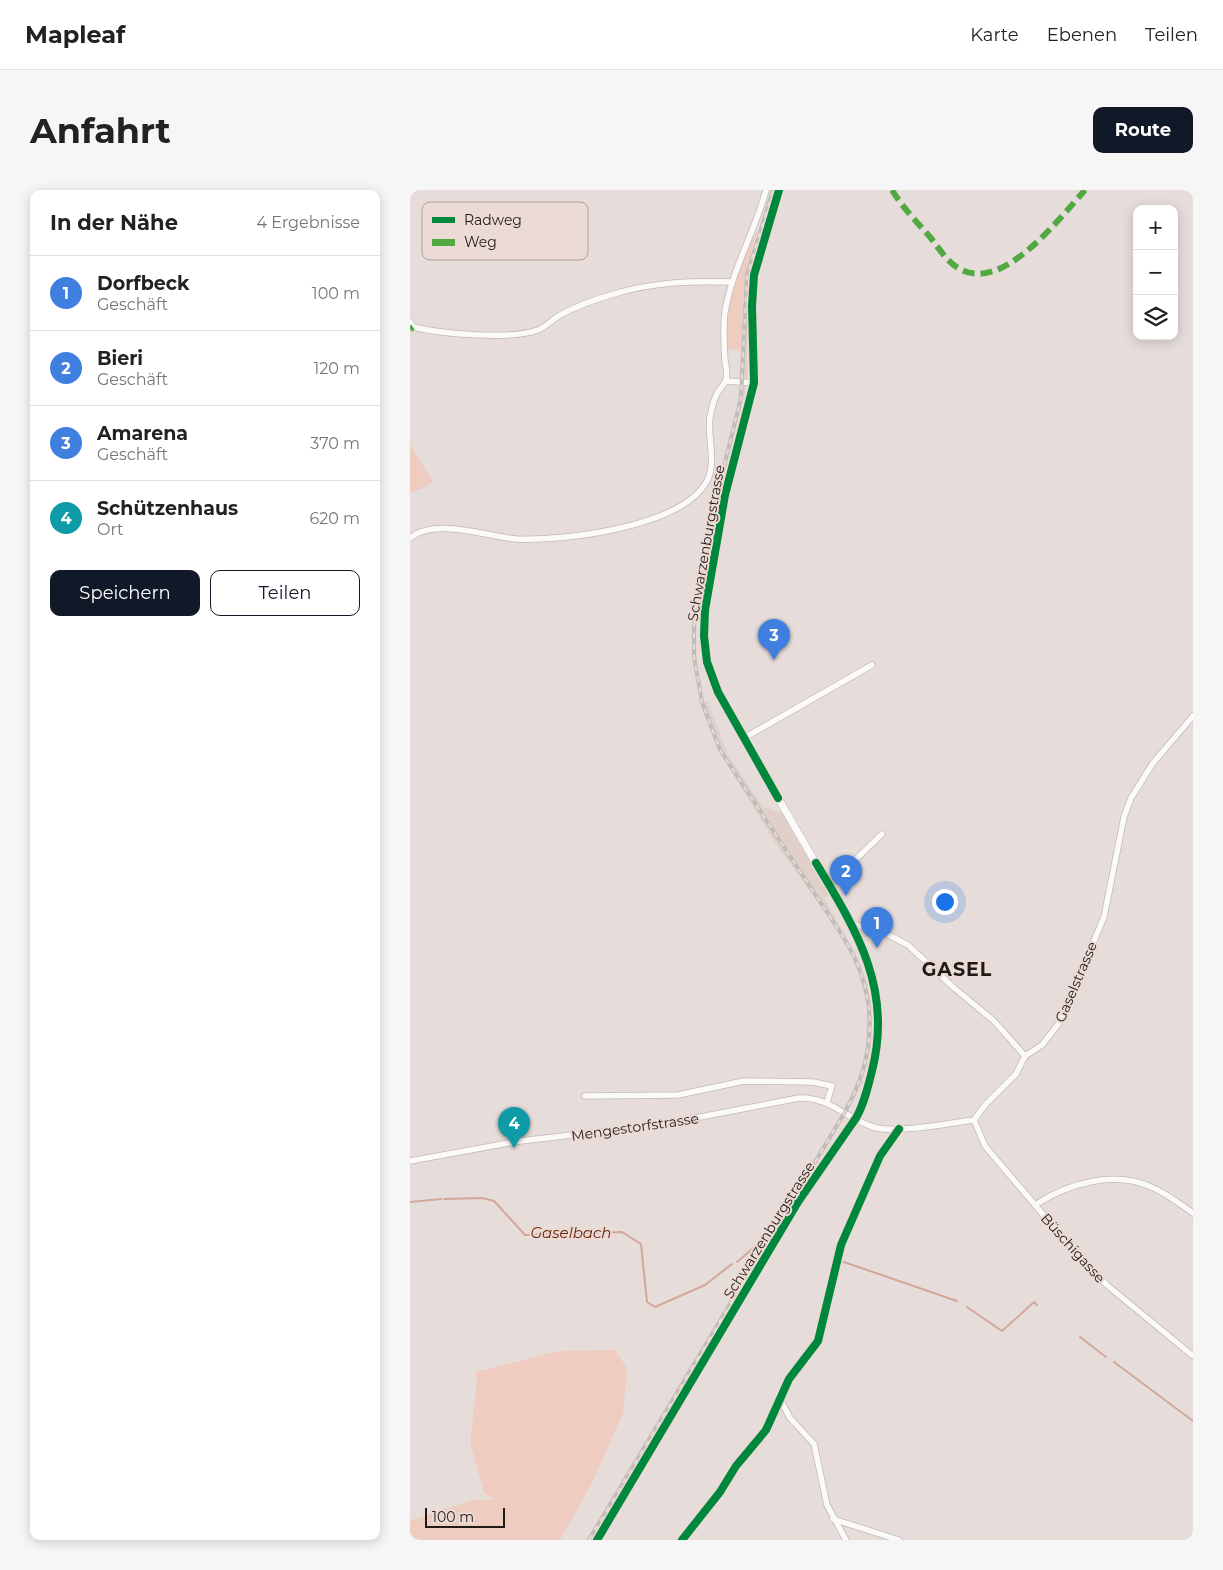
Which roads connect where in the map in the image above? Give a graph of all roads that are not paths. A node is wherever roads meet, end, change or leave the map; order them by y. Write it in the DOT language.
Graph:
graph roads {
  1 [pos="766,190"];
  2 [pos="779,190"];
  3 [pos="731,282"];
  4 [pos="410,322"];
  5 [pos="726,381"];
  6 [pos="754,383"];
  7 [pos="411,537"];
  8 [pos="872,665"];
  9 [pos="1193,716"];
  10 [pos="744,738"];
  11 [pos="882,834"];
  12 [pos="826,880"];
  13 [pos="851,924"];
  14 [pos="1024,1056"];
  15 [pos="585,1096"];
  16 [pos="827,1102"];
  17 [pos="856,1118"];
  18 [pos="974,1120"];
  19 [pos="899,1128"];
  20 [pos="410,1161"];
  21 [pos="1035,1205"];
  22 [pos="1193,1213"];
  23 [pos="1193,1356"];
  24 [pos="780,1399"];
  25 [pos="777,1406"];
  26 [pos="773,1415"];
  27 [pos="833,1519"];
  28 [pos="598,1540"];
  29 [pos="682,1540"];
  30 [pos="846,1540"];
  31 [pos="899,1540"];
  1 -- 3 [label="street"];
  2 -- 6 [label="main road, Schwarzenburgstrasse"];
  3 -- 4 [label="street"];
  3 -- 5 [label="street"];
  5 -- 6 [label="street"];
  5 -- 7 [label="street"];
  6 -- 10 [label="main road, Schwarzenburgstrasse"];
  8 -- 10 [label="street"];
  9 -- 14 [label="street, Gaselstrasse"];
  10 -- 12 [label="main road, Schwarzenburgstrasse"];
  11 -- 12 [label="street"];
  12 -- 13 [label="main road, Schwarzenburgstrasse"];
  13 -- 14 [label="street"];
  13 -- 17 [label="main road, Schwarzenburgstrasse"];
  14 -- 18 [label="street, Gaselstrasse"];
  15 -- 16 [label="street"];
  16 -- 17 [label="street, Mengestorfstrasse"];
  16 -- 20 [label="street, Mengestorfstrasse"];
  17 -- 19 [label="street"];
  17 -- 28 [label="main road, Schwarzenburgstrasse"];
  18 -- 19 [label="street"];
  18 -- 21 [label="street, Büschigasse"];
  19 -- 24 [label="street"];
  21 -- 22 [label="street"];
  21 -- 23 [label="street, Büschigasse"];
  24 -- 25 [label="street"];
  24 -- 27 [label="street"];
  26 -- 29 [label="street"];
  27 -- 30 [label="street"];
  27 -- 31 [label="street"];
}
